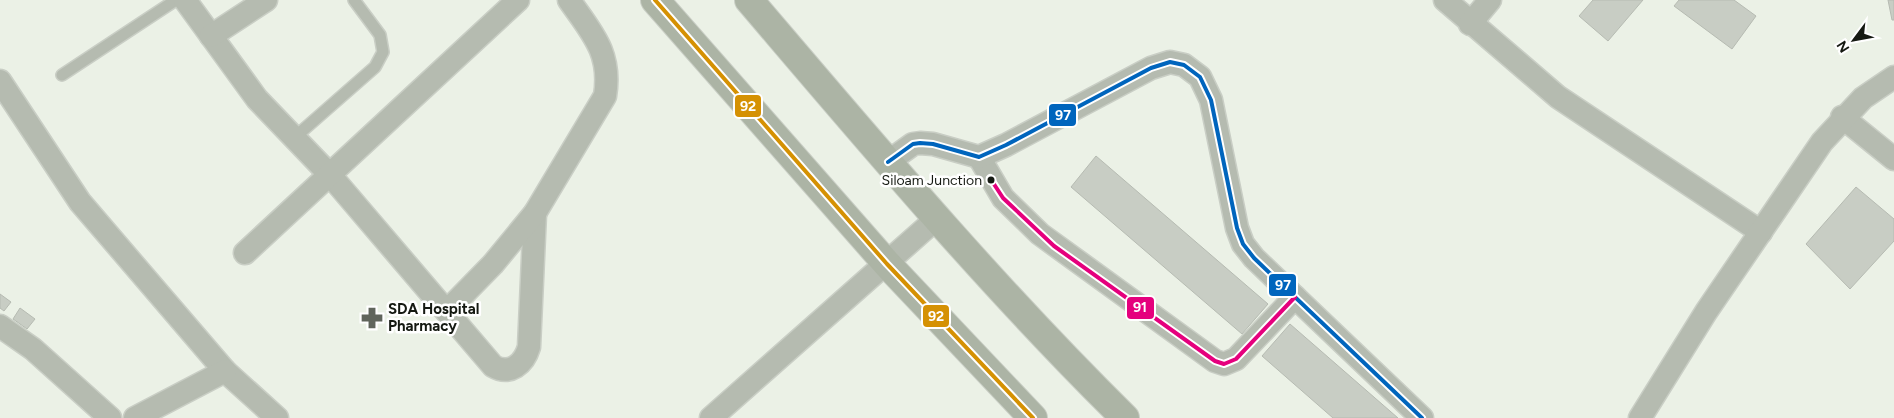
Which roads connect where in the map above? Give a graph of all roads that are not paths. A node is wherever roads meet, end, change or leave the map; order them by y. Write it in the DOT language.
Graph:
graph roads {
  1 [pos="176,0"];
  2 [pos="185,0"];
  3 [pos="266,0"];
  4 [pos="354,0"];
  5 [pos="518,0"];
  6 [pos="569,0"];
  7 [pos="655,0"];
  8 [pos="749,0"];
  9 [pos="1445,0"];
  10 [pos="1490,0"];
  11 [pos="1470,24"];
  12 [pos="212,36"];
  13 [pos="62,75"];
  14 [pos="1894,77"];
  15 [pos="0,81"];
  16 [pos="1842,117"];
  17 [pos="294,138"];
  18 [pos="978,157"];
  19 [pos="1894,159"];
  20 [pos="888,162"];
  21 [pos="330,175"];
  22 [pos="534,213"];
  23 [pos="936,219"];
  24 [pos="1761,232"];
  25 [pos="245,253"];
  26 [pos="887,264"];
  27 [pos="1295,298"];
  28 [pos="446,311"];
  29 [pos="0,326"];
  30 [pos="225,371"];
  31 [pos="110,418"];
  32 [pos="135,418"];
  33 [pos="277,418"];
  34 [pos="712,418"];
  35 [pos="1033,418"];
  36 [pos="1125,418"];
  37 [pos="1422,418"];
  38 [pos="1640,418"];
  1 -- 13 [label="lane"];
  2 -- 12 [label="street"];
  3 -- 12 [label="street"];
  4 -- 17 [label="lane"];
  5 -- 21 [label="street"];
  6 -- 22 [label="street"];
  7 -- 26 [label="main road"];
  8 -- 20 [label="main road"];
  9 -- 11 [label="street"];
  10 -- 11 [label="street"];
  11 -- 24 [label="street"];
  12 -- 17 [label="street"];
  14 -- 16 [label="street"];
  15 -- 30 [label="street"];
  16 -- 19 [label="street"];
  16 -- 24 [label="street"];
  17 -- 21 [label="street"];
  18 -- 20 [label="street"];
  18 -- 27 [label="street"];
  18 -- 27 [label="street"];
  20 -- 23 [label="main road"];
  21 -- 25 [label="street"];
  21 -- 28 [label="street"];
  22 -- 28 [label="street"];
  22 -- 28 [label="street"];
  23 -- 26 [label="street"];
  23 -- 36 [label="main road"];
  24 -- 38 [label="street"];
  26 -- 34 [label="street"];
  26 -- 35 [label="main road"];
  27 -- 37 [label="street"];
  29 -- 31 [label="street"];
  30 -- 32 [label="street"];
  30 -- 33 [label="street"];
}
